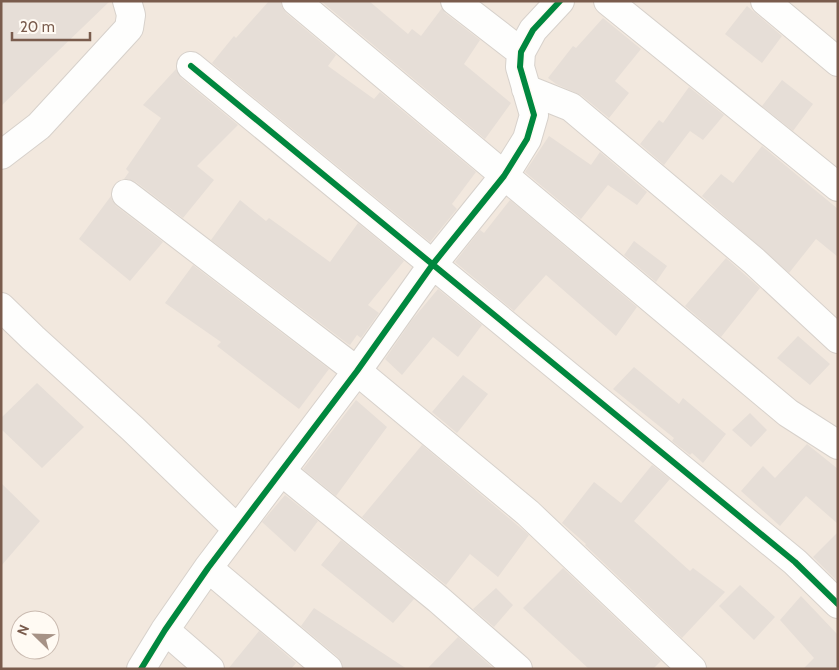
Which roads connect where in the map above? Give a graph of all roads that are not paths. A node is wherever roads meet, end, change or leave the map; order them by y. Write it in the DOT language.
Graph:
graph roads {
  1 [pos="127,1"];
  2 [pos="296,1"];
  3 [pos="455,1"];
  4 [pos="560,1"];
  5 [pos="608,1"];
  6 [pos="765,1"];
  7 [pos="521,52"];
  8 [pos="838,62"];
  9 [pos="191,66"];
  10 [pos="526,89"];
  11 [pos="1,155"];
  12 [pos="504,176"];
  13 [pos="838,187"];
  14 [pos="126,194"];
  15 [pos="433,264"];
  16 [pos="1,307"];
  17 [pos="838,339"];
  18 [pos="357,371"];
  19 [pos="838,445"];
  20 [pos="281,470"];
  21 [pos="237,529"];
  22 [pos="208,568"];
  23 [pos="838,604"];
  24 [pos="165,630"];
  25 [pos="141,669"];
  26 [pos="210,669"];
  27 [pos="328,669"];
  28 [pos="518,669"];
  29 [pos="692,669"];
  1 -- 11 [label="street"];
  2 -- 12 [label="street"];
  3 -- 7 [label="street"];
  4 -- 7 [label="street"];
  5 -- 13 [label="street"];
  6 -- 8 [label="street"];
  7 -- 10 [label="street"];
  9 -- 15 [label="street"];
  10 -- 12 [label="street"];
  10 -- 17 [label="street"];
  12 -- 15 [label="street"];
  12 -- 19 [label="street"];
  14 -- 18 [label="street"];
  15 -- 18 [label="street"];
  15 -- 23 [label="street"];
  16 -- 21 [label="street"];
  18 -- 20 [label="street"];
  18 -- 29 [label="street"];
  20 -- 21 [label="street"];
  20 -- 28 [label="street"];
  21 -- 22 [label="street"];
  22 -- 24 [label="street"];
  22 -- 27 [label="street"];
  24 -- 25 [label="street"];
  24 -- 26 [label="street"];
}
